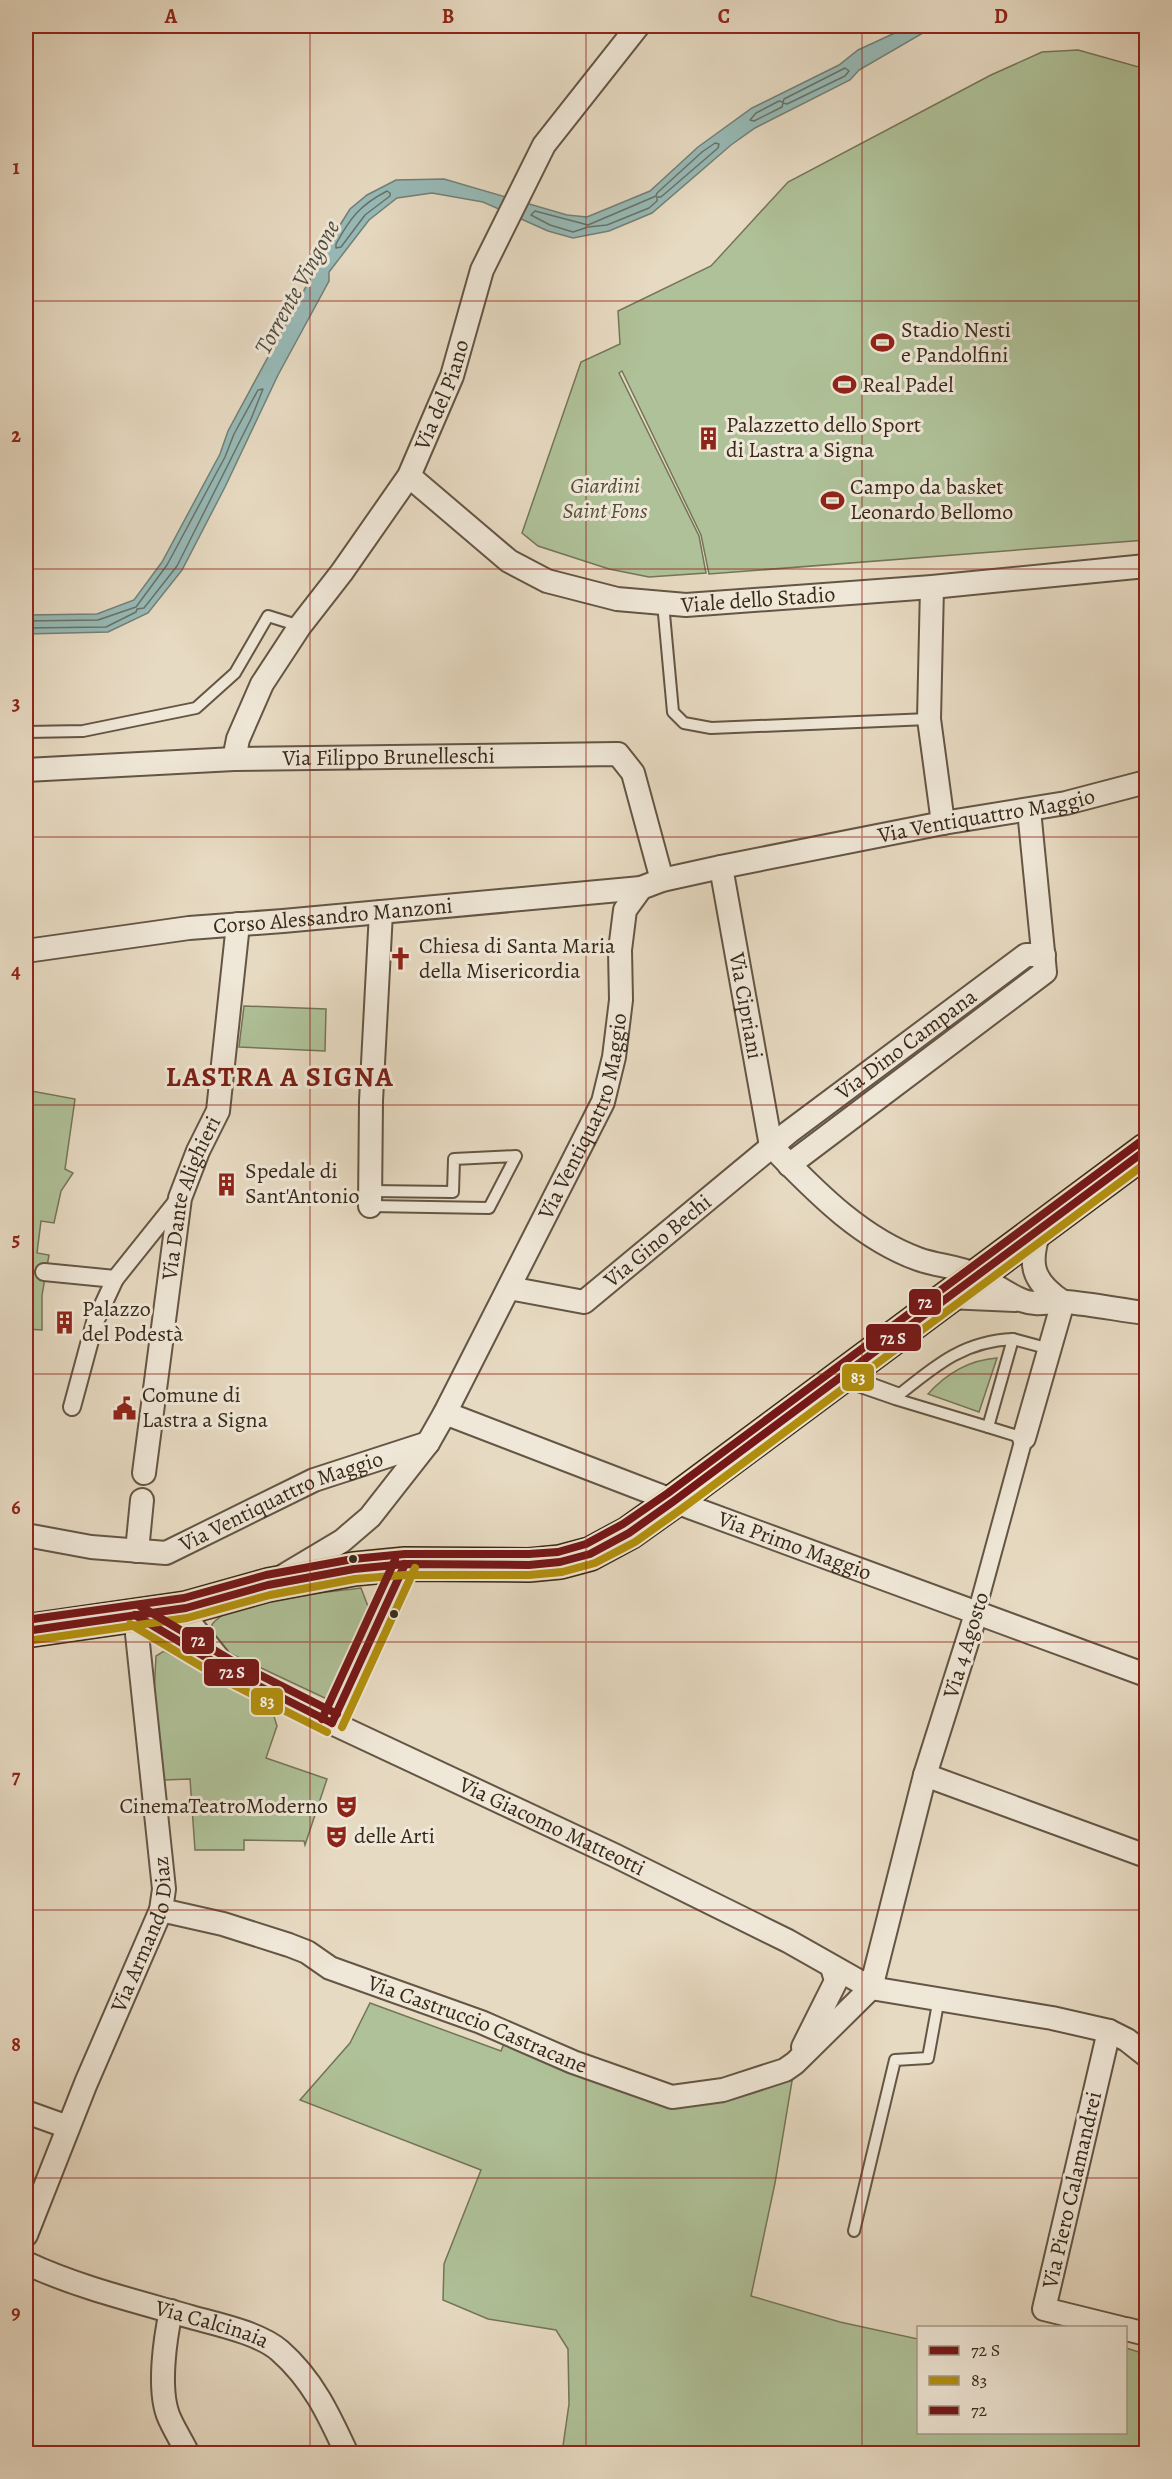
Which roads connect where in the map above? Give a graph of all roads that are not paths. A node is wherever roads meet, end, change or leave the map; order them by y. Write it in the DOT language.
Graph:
graph roads {
  1 [pos="638,26"];
  2 [pos="409,476"];
  3 [pos="1146,566"];
  4 [pos="932,587"];
  5 [pos="663,603"];
  6 [pos="300,626"];
  7 [pos="929,719"];
  8 [pos="26,732"];
  9 [pos="234,759"];
  10 [pos="26,770"];
  11 [pos="1146,782"];
  12 [pos="1029,810"];
  13 [pos="943,823"];
  14 [pos="721,867"];
  15 [pos="652,884"];
  16 [pos="381,912"];
  17 [pos="238,924"];
  18 [pos="26,951"];
  19 [pos="1045,964"];
  20 [pos="771,1146"];
  21 [pos="1146,1150"];
  22 [pos="789,1165"];
  23 [pos="180,1198"];
  24 [pos="370,1199"];
  25 [pos="1040,1229"];
  26 [pos="44,1272"];
  27 [pos="977,1275"];
  28 [pos="115,1279"];
  29 [pos="509,1288"];
  30 [pos="947,1297"];
  31 [pos="1023,1301"];
  32 [pos="1063,1302"];
  33 [pos="1146,1313"];
  34 [pos="1013,1339"];
  35 [pos="1050,1350"];
  36 [pos="841,1376"];
  37 [pos="72,1407"];
  38 [pos="445,1413"];
  39 [pos="988,1427"];
  40 [pos="1024,1438"];
  41 [pos="428,1443"];
  42 [pos="144,1473"];
  43 [pos="142,1500"];
  44 [pos="674,1501"];
  45 [pos="26,1535"];
  46 [pos="137,1551"];
  47 [pos="405,1564"];
  48 [pos="268,1585"];
  49 [pos="186,1608"];
  50 [pos="976,1614"];
  51 [pos="135,1615"];
  52 [pos="26,1630"];
  53 [pos="229,1671"];
  54 [pos="1146,1675"];
  55 [pos="332,1723"];
  56 [pos="925,1775"];
  57 [pos="1146,1856"];
  58 [pos="161,1910"];
  59 [pos="832,1967"];
  60 [pos="872,1988"];
  61 [pos="939,1998"];
  62 [pos="1109,2031"];
  63 [pos="1146,2055"];
  64 [pos="795,2063"];
  65 [pos="26,2112"];
  66 [pos="68,2127"];
  67 [pos="854,2231"];
  68 [pos="26,2235"];
  69 [pos="26,2263"];
  70 [pos="171,2311"];
  71 [pos="1113,2326"];
  72 [pos="1127,2329"];
  73 [pos="1146,2334"];
  74 [pos="188,2454"];
  75 [pos="347,2454"];
  1 -- 2 [label="street, Via del Piano"];
  2 -- 5 [label="street, Viale dello Stadio"];
  2 -- 6 [label="street, Via del Piano"];
  3 -- 4 [label="street, Viale dello Stadio"];
  4 -- 5 [label="street, Viale dello Stadio"];
  4 -- 7 [label="street"];
  5 -- 7 [label="lane"];
  6 -- 8 [label="lane"];
  6 -- 9 [label="street, Via del Piano"];
  7 -- 13 [label="street"];
  9 -- 10 [label="street, Via Filippo Brunelleschi"];
  9 -- 15 [label="street, Via Filippo Brunelleschi"];
  11 -- 12 [label="street, Via Ventiquattro Maggio"];
  12 -- 13 [label="street, Via Ventiquattro Maggio"];
  12 -- 19 [label="street"];
  13 -- 14 [label="street, Via Ventiquattro Maggio"];
  14 -- 15 [label="street, Via Ventiquattro Maggio"];
  14 -- 20 [label="street, Via Cipriani"];
  15 -- 16 [label="street, Corso Alessandro Manzoni"];
  15 -- 29 [label="street, Via Ventiquattro Maggio"];
  16 -- 17 [label="street, Corso Alessandro Manzoni"];
  16 -- 24 [label="street"];
  17 -- 18 [label="street, Corso Alessandro Manzoni"];
  17 -- 23 [label="street, Via Dante Alighieri"];
  19 -- 20 [label="street, Via Dino Campana"];
  19 -- 22 [label="street, Via Dino Campana"];
  20 -- 22 [label="street"];
  20 -- 29 [label="street, Via Gino Bechi"];
  21 -- 25 [label="main road"];
  22 -- 27 [label="street"];
  23 -- 28 [label="street"];
  23 -- 42 [label="street, Via Dante Alighieri"];
  24 -- 24 [label="lane"];
  25 -- 27 [label="main road"];
  25 -- 32 [label="street"];
  26 -- 28 [label="street"];
  27 -- 30 [label="main road"];
  27 -- 31 [label="street"];
  28 -- 37 [label="street"];
  29 -- 38 [label="street, Via Ventiquattro Maggio"];
  30 -- 31 [label="street"];
  30 -- 36 [label="main road"];
  31 -- 32 [label="street"];
  32 -- 33 [label="street"];
  32 -- 35 [label="street, Via 4 Agosto"];
  34 -- 35 [label="lane"];
  34 -- 36 [label="lane"];
  34 -- 39 [label="lane"];
  35 -- 40 [label="street, Via 4 Agosto"];
  36 -- 39 [label="lane"];
  36 -- 44 [label="main road"];
  38 -- 41 [label="street, Via Ventiquattro Maggio"];
  38 -- 44 [label="street, Via Primo Maggio"];
  39 -- 40 [label="lane"];
  40 -- 50 [label="street, Via 4 Agosto"];
  41 -- 46 [label="street, Via Ventiquattro Maggio"];
  41 -- 48 [label="street"];
  43 -- 46 [label="street"];
  44 -- 47 [label="main road"];
  44 -- 50 [label="street, Via Primo Maggio"];
  45 -- 46 [label="street"];
  47 -- 48 [label="main road"];
  47 -- 55 [label="street"];
  48 -- 49 [label="main road"];
  49 -- 51 [label="main road"];
  49 -- 53 [label="street, Via Giacomo Matteotti"];
  50 -- 54 [label="street, Via Primo Maggio"];
  50 -- 56 [label="street, Via 4 Agosto"];
  51 -- 52 [label="main road"];
  51 -- 53 [label="street, Via Giacomo Matteotti"];
  51 -- 58 [label="street, Via Armando Diaz"];
  53 -- 55 [label="street, Via Giacomo Matteotti"];
  55 -- 59 [label="street, Via Giacomo Matteotti"];
  56 -- 57 [label="street"];
  56 -- 60 [label="street, Via 4 Agosto"];
  58 -- 64 [label="street, Via Castruccio Castracane"];
  58 -- 66 [label="street, Via Armando Diaz"];
  59 -- 60 [label="street, Via Giacomo Matteotti"];
  59 -- 64 [label="street"];
  60 -- 61 [label="street, Via Giacomo Matteotti"];
  60 -- 64 [label="street, Via Castruccio Castracane"];
  61 -- 62 [label="street, Via Giacomo Matteotti"];
  61 -- 67 [label="lane"];
  62 -- 63 [label="street, Via Giacomo Matteotti"];
  62 -- 71 [label="street, Via Piero Calamandrei"];
  65 -- 66 [label="street"];
  66 -- 68 [label="street, Via Armando Diaz"];
  69 -- 70 [label="street, Via Calcinaia"];
  70 -- 74 [label="street"];
  70 -- 75 [label="street, Via Calcinaia"];
  72 -- 73 [label="street"];
}
